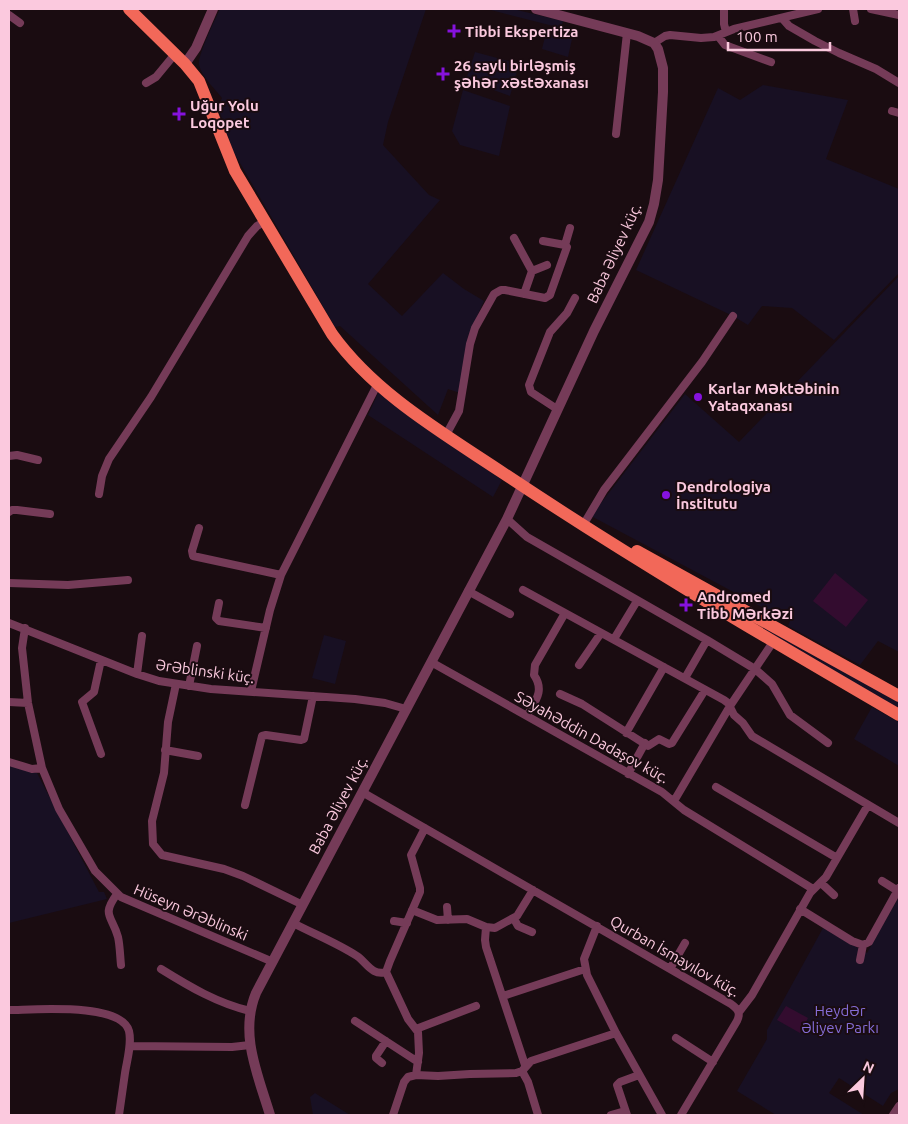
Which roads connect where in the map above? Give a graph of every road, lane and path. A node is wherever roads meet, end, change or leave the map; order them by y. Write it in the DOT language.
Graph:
graph roads {
  1 [pos="129,9"];
  2 [pos="213,9"];
  3 [pos="536,9"];
  4 [pos="724,9"];
  5 [pos="818,9"];
  6 [pos="853,9"];
  7 [pos="871,9"];
  8 [pos="9,15"];
  9 [pos="899,15"];
  10 [pos="782,18"];
  11 [pos="855,21"];
  12 [pos="20,23"];
  13 [pos="726,32"];
  14 [pos="627,33"];
  15 [pos="718,36"];
  16 [pos="654,43"];
  17 [pos="175,54"];
  18 [pos="771,62"];
  19 [pos="185,64"];
  20 [pos="146,83"];
  21 [pos="899,84"];
  22 [pos="616,134"];
  23 [pos="264,222"];
  24 [pos="570,228"];
  25 [pos="514,238"];
  26 [pos="543,241"];
  27 [pos="565,245"];
  28 [pos="547,264"];
  29 [pos="532,271"];
  30 [pos="524,294"];
  31 [pos="575,298"];
  32 [pos="733,316"];
  33 [pos="378,383"];
  34 [pos="557,409"];
  35 [pos="446,435"];
  36 [pos="9,456"];
  37 [pos="38,460"];
  38 [pos="523,486"];
  39 [pos="99,494"];
  40 [pos="9,512"];
  41 [pos="50,514"];
  42 [pos="506,519"];
  43 [pos="585,522"];
  44 [pos="199,528"];
  45 [pos="281,575"];
  46 [pos="128,580"];
  47 [pos="9,583"];
  48 [pos="523,590"];
  49 [pos="468,591"];
  50 [pos="637,600"];
  51 [pos="220,603"];
  52 [pos="565,613"];
  53 [pos="510,614"];
  54 [pos="9,623"];
  55 [pos="760,627"];
  56 [pos="25,628"];
  57 [pos="266,628"];
  58 [pos="601,633"];
  59 [pos="142,636"];
  60 [pos="614,640"];
  61 [pos="707,640"];
  62 [pos="773,642"];
  63 [pos="197,646"];
  64 [pos="101,660"];
  65 [pos="431,662"];
  66 [pos="579,665"];
  67 [pos="664,667"];
  68 [pos="755,669"];
  69 [pos="137,674"];
  70 [pos="685,678"];
  71 [pos="176,684"];
  72 [pos="188,686"];
  73 [pos="705,690"];
  74 [pos="251,691"];
  75 [pos="560,694"];
  76 [pos="314,696"];
  77 [pos="899,696"];
  78 [pos="9,702"];
  79 [pos="28,703"];
  80 [pos="730,706"];
  81 [pos="406,709"];
  82 [pos="899,715"];
  83 [pos="527,716"];
  84 [pos="626,733"];
  85 [pos="645,743"];
  86 [pos="828,743"];
  87 [pos="166,750"];
  88 [pos="101,754"];
  89 [pos="198,756"];
  90 [pos="9,762"];
  91 [pos="42,768"];
  92 [pos="628,774"];
  93 [pos="716,788"];
  94 [pos="362,792"];
  95 [pos="674,801"];
  96 [pos="868,804"];
  97 [pos="245,805"];
  98 [pos="899,823"];
  99 [pos="425,828"];
  100 [pos="837,858"];
  101 [pos="882,881"];
  102 [pos="821,883"];
  103 [pos="813,889"];
  104 [pos="898,889"];
  105 [pos="533,890"];
  106 [pos="117,894"];
  107 [pos="834,896"];
  108 [pos="302,905"];
  109 [pos="447,907"];
  110 [pos="800,909"];
  111 [pos="412,910"];
  112 [pos="514,919"];
  113 [pos="448,920"];
  114 [pos="394,921"];
  115 [pos="293,923"];
  116 [pos="407,923"];
  117 [pos="597,926"];
  118 [pos="486,927"];
  119 [pos="532,932"];
  120 [pos="685,943"];
  121 [pos="863,946"];
  122 [pos="860,960"];
  123 [pos="272,962"];
  124 [pos="121,965"];
  125 [pos="161,969"];
  126 [pos="585,969"];
  127 [pos="670,969"];
  128 [pos="386,972"];
  129 [pos="503,996"];
  130 [pos="476,1006"];
  131 [pos="9,1010"];
  132 [pos="250,1011"];
  133 [pos="739,1012"];
  134 [pos="355,1021"];
  135 [pos="416,1029"];
  136 [pos="616,1033"];
  137 [pos="676,1038"];
  138 [pos="386,1041"];
  139 [pos="250,1045"];
  140 [pos="130,1046"];
  141 [pos="418,1062"];
  142 [pos="713,1062"];
  143 [pos="382,1063"];
  144 [pos="524,1068"];
  145 [pos="416,1075"];
  146 [pos="639,1075"];
  147 [pos="899,1098"];
  148 [pos="899,1105"];
  149 [pos="626,1113"];
  150 [pos="119,1115"];
  151 [pos="270,1115"];
  152 [pos="393,1115"];
  153 [pos="538,1115"];
  154 [pos="611,1115"];
  155 [pos="662,1115"];
  156 [pos="681,1115"];
  157 [pos="893,1115"];
  1 -- 17 [label="main road"];
  2 -- 19 [label="street"];
  3 -- 14 [label="street"];
  4 -- 13 [label="street"];
  5 -- 10 [label="street"];
  6 -- 11 [label="street"];
  7 -- 9 [label="street"];
  8 -- 12 [label="street"];
  10 -- 13 [label="street"];
  10 -- 21 [label="street"];
  13 -- 15 [label="street"];
  14 -- 16 [label="street"];
  14 -- 22 [label="street"];
  15 -- 16 [label="street"];
  15 -- 18 [label="street"];
  16 -- 34 [label="street, Baba Əliyev küç."];
  17 -- 19 [label="main road"];
  17 -- 20 [label="street"];
  19 -- 23 [label="main road"];
  23 -- 33 [label="main road"];
  23 -- 39 [label="street"];
  24 -- 27 [label="street"];
  25 -- 29 [label="street"];
  26 -- 27 [label="street"];
  27 -- 30 [label="street"];
  28 -- 29 [label="street"];
  29 -- 30 [label="street"];
  30 -- 35 [label="street"];
  31 -- 34 [label="street"];
  32 -- 43 [label="street"];
  33 -- 35 [label="main road"];
  33 -- 45 [label="street"];
  34 -- 38 [label="street, Baba Əliyev küç."];
  35 -- 38 [label="main road"];
  36 -- 37 [label="street"];
  38 -- 42 [label="street, Baba Əliyev küç."];
  38 -- 43 [label="main road"];
  38 -- 55 [label="main road"];
  40 -- 41 [label="street"];
  42 -- 49 [label="street, Baba Əliyev küç."];
  42 -- 50 [label="street"];
  43 -- 55 [label="main road"];
  44 -- 45 [label="street"];
  45 -- 57 [label="street"];
  46 -- 47 [label="street"];
  48 -- 52 [label="street"];
  49 -- 53 [label="street"];
  49 -- 65 [label="street, Baba Əliyev küç."];
  50 -- 60 [label="street"];
  50 -- 61 [label="street"];
  51 -- 57 [label="street"];
  52 -- 58 [label="street"];
  52 -- 83 [label="street"];
  54 -- 56 [label="street, Ərəblinski küç."];
  55 -- 62 [label="main road"];
  55 -- 77 [label="main road"];
  56 -- 64 [label="street, Ərəblinski küç."];
  56 -- 79 [label="street, Hüseyn Ərəblinski"];
  57 -- 74 [label="street"];
  58 -- 60 [label="street"];
  58 -- 66 [label="street"];
  59 -- 69 [label="street"];
  60 -- 67 [label="street"];
  61 -- 68 [label="street"];
  61 -- 70 [label="street"];
  62 -- 68 [label="street"];
  62 -- 82 [label="main road"];
  63 -- 72 [label="street"];
  64 -- 69 [label="street, Ərəblinski küç."];
  64 -- 88 [label="street"];
  65 -- 81 [label="street, Baba Əliyev küç."];
  65 -- 83 [label="street, Səyahəddin Dadaşov küç."];
  67 -- 70 [label="street"];
  67 -- 84 [label="street"];
  68 -- 80 [label="street"];
  68 -- 86 [label="street"];
  69 -- 71 [label="street, Ərəblinski küç."];
  70 -- 73 [label="street"];
  71 -- 72 [label="street, Ərəblinski küç."];
  71 -- 87 [label="street"];
  72 -- 74 [label="street, Ərəblinski küç."];
  73 -- 80 [label="street"];
  73 -- 85 [label="street"];
  74 -- 76 [label="street, Ərəblinski küç."];
  75 -- 84 [label="street"];
  76 -- 81 [label="street, Ərəblinski küç."];
  76 -- 97 [label="street"];
  78 -- 79 [label="street"];
  79 -- 91 [label="street, Hüseyn Ərəblinski"];
  80 -- 95 [label="street"];
  80 -- 96 [label="street"];
  81 -- 94 [label="street, Baba Əliyev küç."];
  83 -- 92 [label="street, Səyahəddin Dadaşov küç."];
  84 -- 85 [label="street"];
  85 -- 92 [label="street"];
  87 -- 89 [label="street"];
  87 -- 108 [label="street"];
  90 -- 91 [label="street"];
  91 -- 106 [label="street, Hüseyn Ərəblinski"];
  92 -- 95 [label="street, Səyahəddin Dadaşov küç."];
  93 -- 100 [label="street"];
  94 -- 99 [label="street, Qurban İsmayılov küç."];
  94 -- 108 [label="street, Baba Əliyev küç."];
  95 -- 103 [label="street, Səyahəddin Dadaşov küç."];
  96 -- 98 [label="street"];
  96 -- 100 [label="street"];
  99 -- 105 [label="street, Qurban İsmayılov küç."];
  99 -- 111 [label="street"];
  100 -- 102 [label="street"];
  101 -- 104 [label="street"];
  102 -- 103 [label="street"];
  102 -- 107 [label="street"];
  103 -- 110 [label="street"];
  104 -- 121 [label="street"];
  105 -- 112 [label="street"];
  105 -- 117 [label="street, Qurban İsmayılov küç."];
  106 -- 123 [label="street, Hüseyn Ərəblinski"];
  106 -- 124 [label="street"];
  108 -- 115 [label="street, Baba Əliyev küç."];
  109 -- 113 [label="street"];
  110 -- 121 [label="street"];
  110 -- 133 [label="street"];
  111 -- 113 [label="street"];
  111 -- 116 [label="street"];
  112 -- 118 [label="street"];
  112 -- 119 [label="street"];
  113 -- 118 [label="street"];
  114 -- 116 [label="street"];
  115 -- 123 [label="street, Baba Əliyev küç."];
  115 -- 128 [label="street"];
  116 -- 128 [label="street"];
  117 -- 126 [label="street, Qurban İsmayılov küç."];
  117 -- 127 [label="street, Qurban İsmayılov küç."];
  118 -- 129 [label="street"];
  120 -- 127 [label="street"];
  121 -- 122 [label="street"];
  123 -- 132 [label="street, Baba Əliyev küç."];
  125 -- 132 [label="street"];
  126 -- 129 [label="street"];
  126 -- 136 [label="street"];
  127 -- 133 [label="street, Qurban İsmayılov küç."];
  128 -- 135 [label="street"];
  129 -- 144 [label="street"];
  130 -- 135 [label="street"];
  131 -- 140 [label="street"];
  132 -- 139 [label="street, Baba Əliyev küç."];
  133 -- 142 [label="street, Qurban İsmayılov küç."];
  134 -- 138 [label="street"];
  135 -- 141 [label="street"];
  136 -- 144 [label="street"];
  136 -- 146 [label="street"];
  137 -- 142 [label="street"];
  138 -- 141 [label="street"];
  138 -- 143 [label="street"];
  139 -- 140 [label="street"];
  139 -- 151 [label="street, Baba Əliyev küç."];
  140 -- 150 [label="street"];
  141 -- 145 [label="street"];
  142 -- 156 [label="street, Qurban İsmayılov küç."];
  144 -- 145 [label="street"];
  144 -- 153 [label="street"];
  145 -- 152 [label="street"];
  146 -- 149 [label="street"];
  146 -- 155 [label="street"];
  147 -- 148 [label="street"];
  148 -- 157 [label="street"];
  149 -- 154 [label="street"];
}
